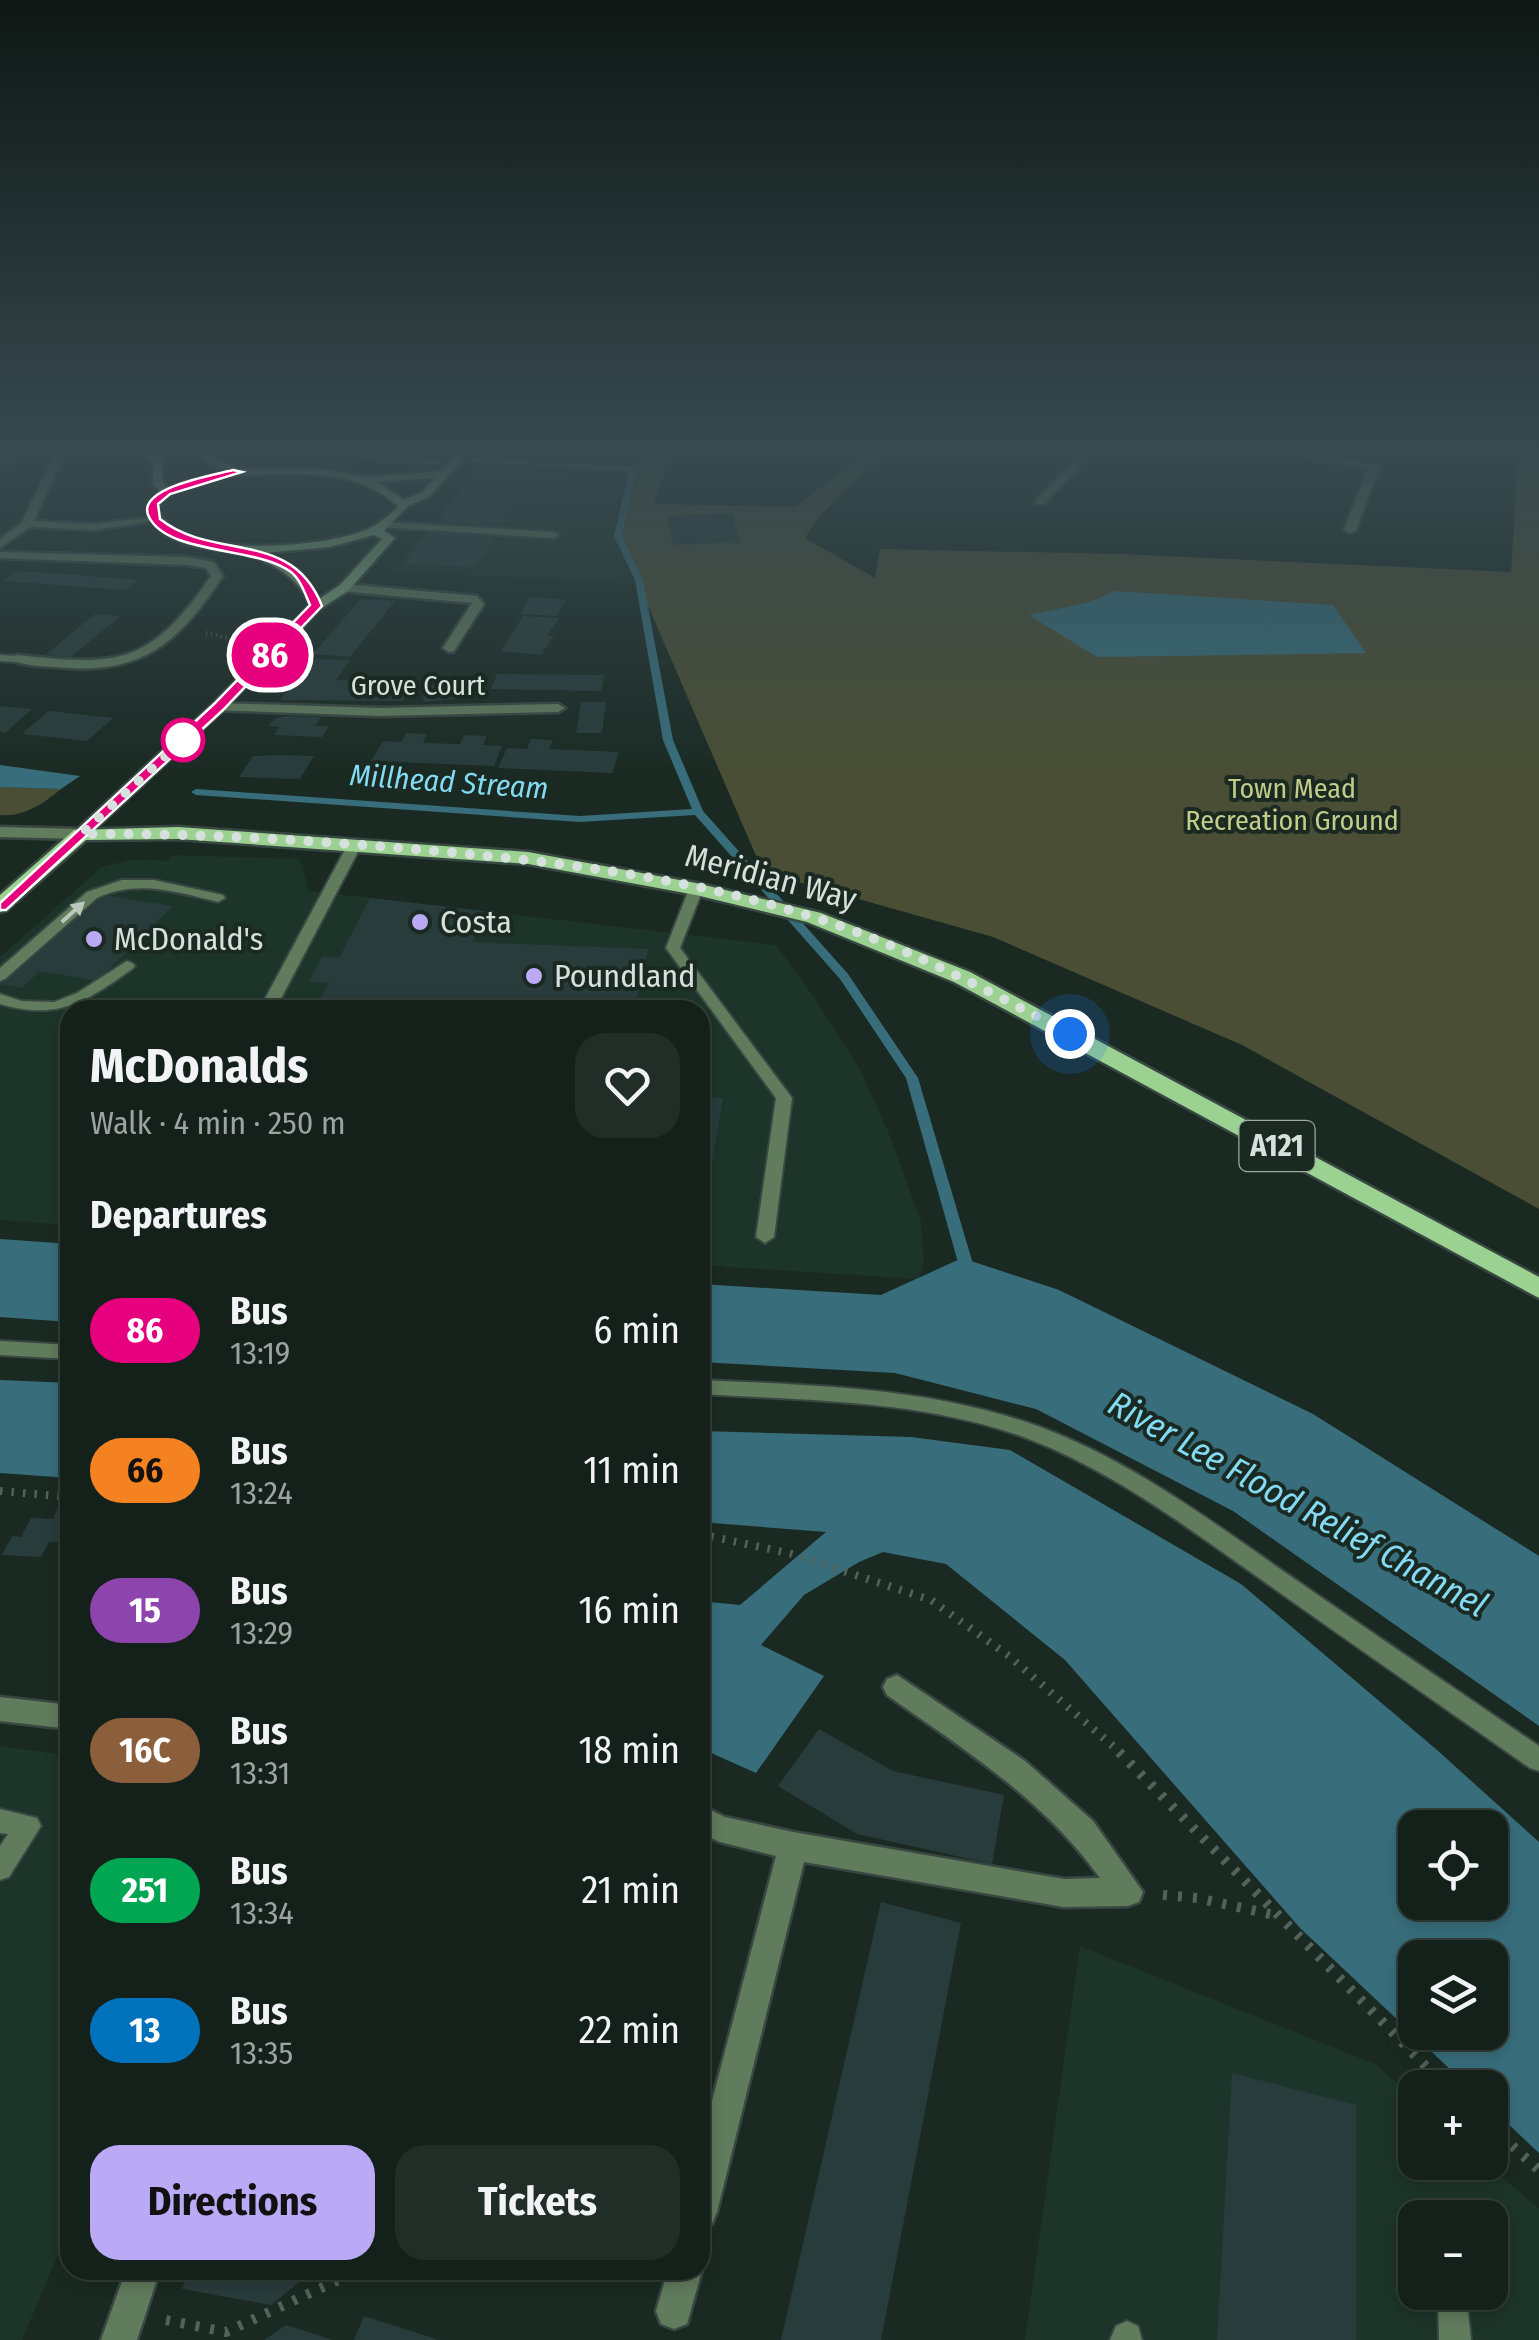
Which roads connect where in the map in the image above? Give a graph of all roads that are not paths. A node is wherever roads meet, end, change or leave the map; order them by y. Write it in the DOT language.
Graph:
graph roads {
  1 [pos="99,558"];
  2 [pos="267,558"];
  3 [pos="371,558"];
  4 [pos="344,588"];
  5 [pos="316,606"];
  6 [pos="448,648"];
  7 [pos="0,658"];
  8 [pos="17,659"];
  9 [pos="218,707"];
  10 [pos="558,708"];
  11 [pos="0,832"];
  12 [pos="81,834"];
  13 [pos="355,844"];
  14 [pos="696,889"];
  15 [pos="218,898"];
  16 [pos="0,906"];
  17 [pos="127,966"];
  18 [pos="0,976"];
  19 [pos="0,999"];
  20 [pos="79,1000"];
  21 [pos="273,1000"];
  22 [pos="60,1004"];
  23 [pos="765,1237"];
  24 [pos="1539,1290"];
  25 [pos="0,1348"];
  26 [pos="60,1351"];
  27 [pos="710,1388"];
  28 [pos="897,1687"];
  29 [pos="0,1709"];
  30 [pos="60,1716"];
  31 [pos="1539,1760"];
  32 [pos="0,1821"];
  33 [pos="710,1824"];
  34 [pos="793,1846"];
  35 [pos="0,1868"];
  36 [pos="710,2173"];
  37 [pos="140,2280"];
  38 [pos="682,2280"];
  39 [pos="1453,2310"];
  40 [pos="674,2311"];
  41 [pos="119,2340"];
  42 [pos="1455,2340"];
  1 -- 8 [label="street"];
  2 -- 5 [label="main road"];
  3 -- 4 [label="main road"];
  4 -- 5 [label="main road"];
  4 -- 6 [label="street"];
  5 -- 9 [label="main road"];
  7 -- 8 [label="lane"];
  9 -- 10 [label="street, Grove Court"];
  9 -- 12 [label="main road"];
  11 -- 12 [label="street"];
  12 -- 13 [label="main road, Meridian Way / A121"];
  12 -- 16 [label="main road"];
  13 -- 14 [label="main road, Meridian Way / A121"];
  13 -- 21 [label="lane"];
  14 -- 23 [label="lane"];
  14 -- 24 [label="main road, Meridian Way / A121"];
  18 -- 15 [label="lane, one-way"];
  17 -- 20 [label="lane"];
  19 -- 22 [label="lane"];
  25 -- 26 [label="lane"];
  27 -- 31 [label="lane"];
  28 -- 34 [label="street"];
  29 -- 30 [label="street"];
  32 -- 35 [label="lane"];
  33 -- 34 [label="street"];
  34 -- 36 [label="street"];
  37 -- 41 [label="street"];
  38 -- 40 [label="street"];
  39 -- 42 [label="lane"];
}
